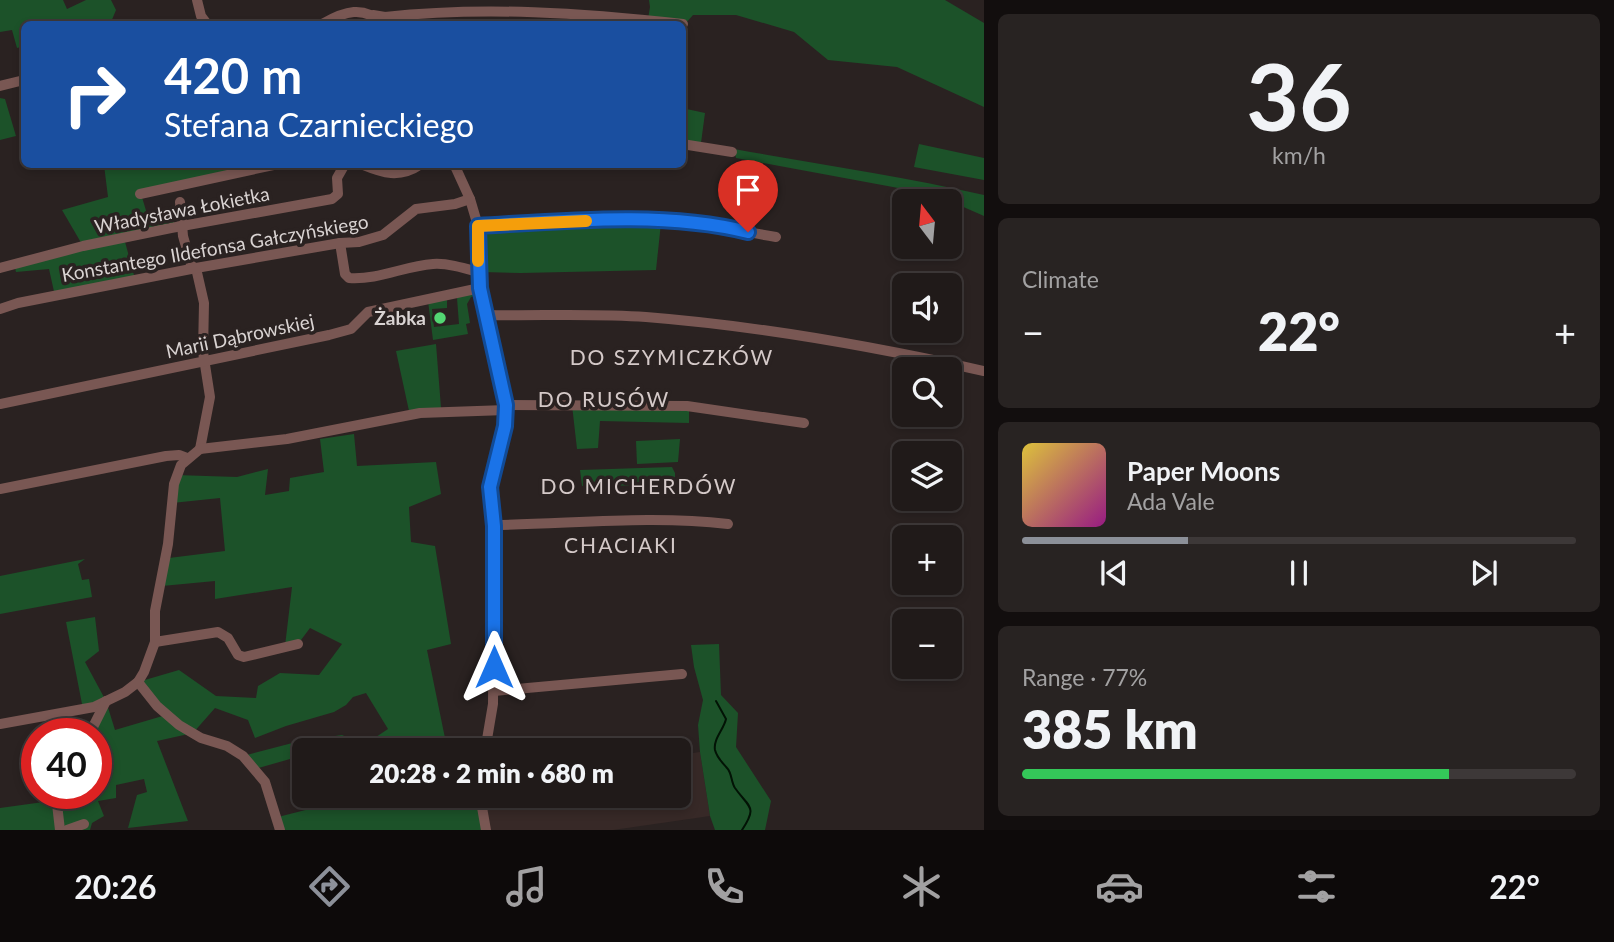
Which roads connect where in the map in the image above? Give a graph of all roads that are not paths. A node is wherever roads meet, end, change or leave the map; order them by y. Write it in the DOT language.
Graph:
graph roads {
  1 [pos="197,0"];
  2 [pos="373,15"];
  3 [pos="205,21"];
  4 [pos="327,21"];
  5 [pos="380,21"];
  6 [pos="647,21"];
  7 [pos="21,81"];
  8 [pos="0,86"];
  9 [pos="686,145"];
  10 [pos="732,152"];
  11 [pos="260,168"];
  12 [pos="343,168"];
  13 [pos="369,168"];
  14 [pos="416,168"];
  15 [pos="456,168"];
  16 [pos="140,194"];
  17 [pos="470,199"];
  18 [pos="180,202"];
  19 [pos="478,226"];
  20 [pos="182,227"];
  21 [pos="776,237"];
  22 [pos="340,243"];
  23 [pos="0,268"];
  24 [pos="194,268"];
  25 [pos="478,272"];
  26 [pos="480,288"];
  27 [pos="0,309"];
  28 [pos="486,315"];
  29 [pos="205,360"];
  30 [pos="984,371"];
  31 [pos="0,404"];
  32 [pos="506,407"];
  33 [pos="804,423"];
  34 [pos="200,449"];
  35 [pos="187,458"];
  36 [pos="0,489"];
  37 [pos="728,524"];
  38 [pos="494,526"];
  39 [pos="155,642"];
  40 [pos="298,643"];
  41 [pos="682,674"];
  42 [pos="138,682"];
  43 [pos="494,691"];
  44 [pos="106,701"];
  45 [pos="98,718"];
  46 [pos="0,723"];
  47 [pos="487,738"];
  48 [pos="482,808"];
  49 [pos="58,809"];
  50 [pos="84,824"];
  51 [pos="60,830"];
  52 [pos="67,830"];
  53 [pos="280,830"];
  54 [pos="486,830"];
  1 -- 3 [label="street"];
  2 -- 4 [label="street"];
  2 -- 5 [label="street"];
  2 -- 6 [label="street"];
  7 -- 8 [label="street"];
  9 -- 10 [label="street"];
  11 -- 16 [label="street"];
  12 -- 20 [label="street, Władysława Łokietka"];
  13 -- 14 [label="street"];
  15 -- 17 [label="street"];
  17 -- 19 [label="street"];
  17 -- 22 [label="street, Konstantego Ildefonsa Gałczyńskiego"];
  18 -- 20 [label="street"];
  19 -- 21 [label="street"];
  19 -- 25 [label="street"];
  20 -- 23 [label="street, Władysława Łokietka"];
  20 -- 24 [label="street"];
  22 -- 24 [label="street, Konstantego Ildefonsa Gałczyńskiego"];
  22 -- 25 [label="street"];
  24 -- 27 [label="street, Konstantego Ildefonsa Gałczyńskiego"];
  24 -- 29 [label="street"];
  25 -- 26 [label="street"];
  26 -- 28 [label="street"];
  26 -- 29 [label="street, Marii Dąbrowskiej"];
  28 -- 30 [label="street"];
  28 -- 32 [label="street"];
  29 -- 31 [label="street, Marii Dąbrowskiej"];
  29 -- 34 [label="street"];
  32 -- 33 [label="street"];
  32 -- 34 [label="street"];
  32 -- 38 [label="street"];
  34 -- 35 [label="street"];
  35 -- 36 [label="street"];
  35 -- 39 [label="street"];
  37 -- 38 [label="street"];
  38 -- 43 [label="street"];
  39 -- 40 [label="street"];
  39 -- 42 [label="street"];
  41 -- 43 [label="street"];
  42 -- 44 [label="street"];
  42 -- 53 [label="street"];
  43 -- 47 [label="street"];
  44 -- 45 [label="street"];
  44 -- 46 [label="street"];
  48 -- 54 [label="street"];
  49 -- 51 [label="street"];
  50 -- 52 [label="street"];
}
